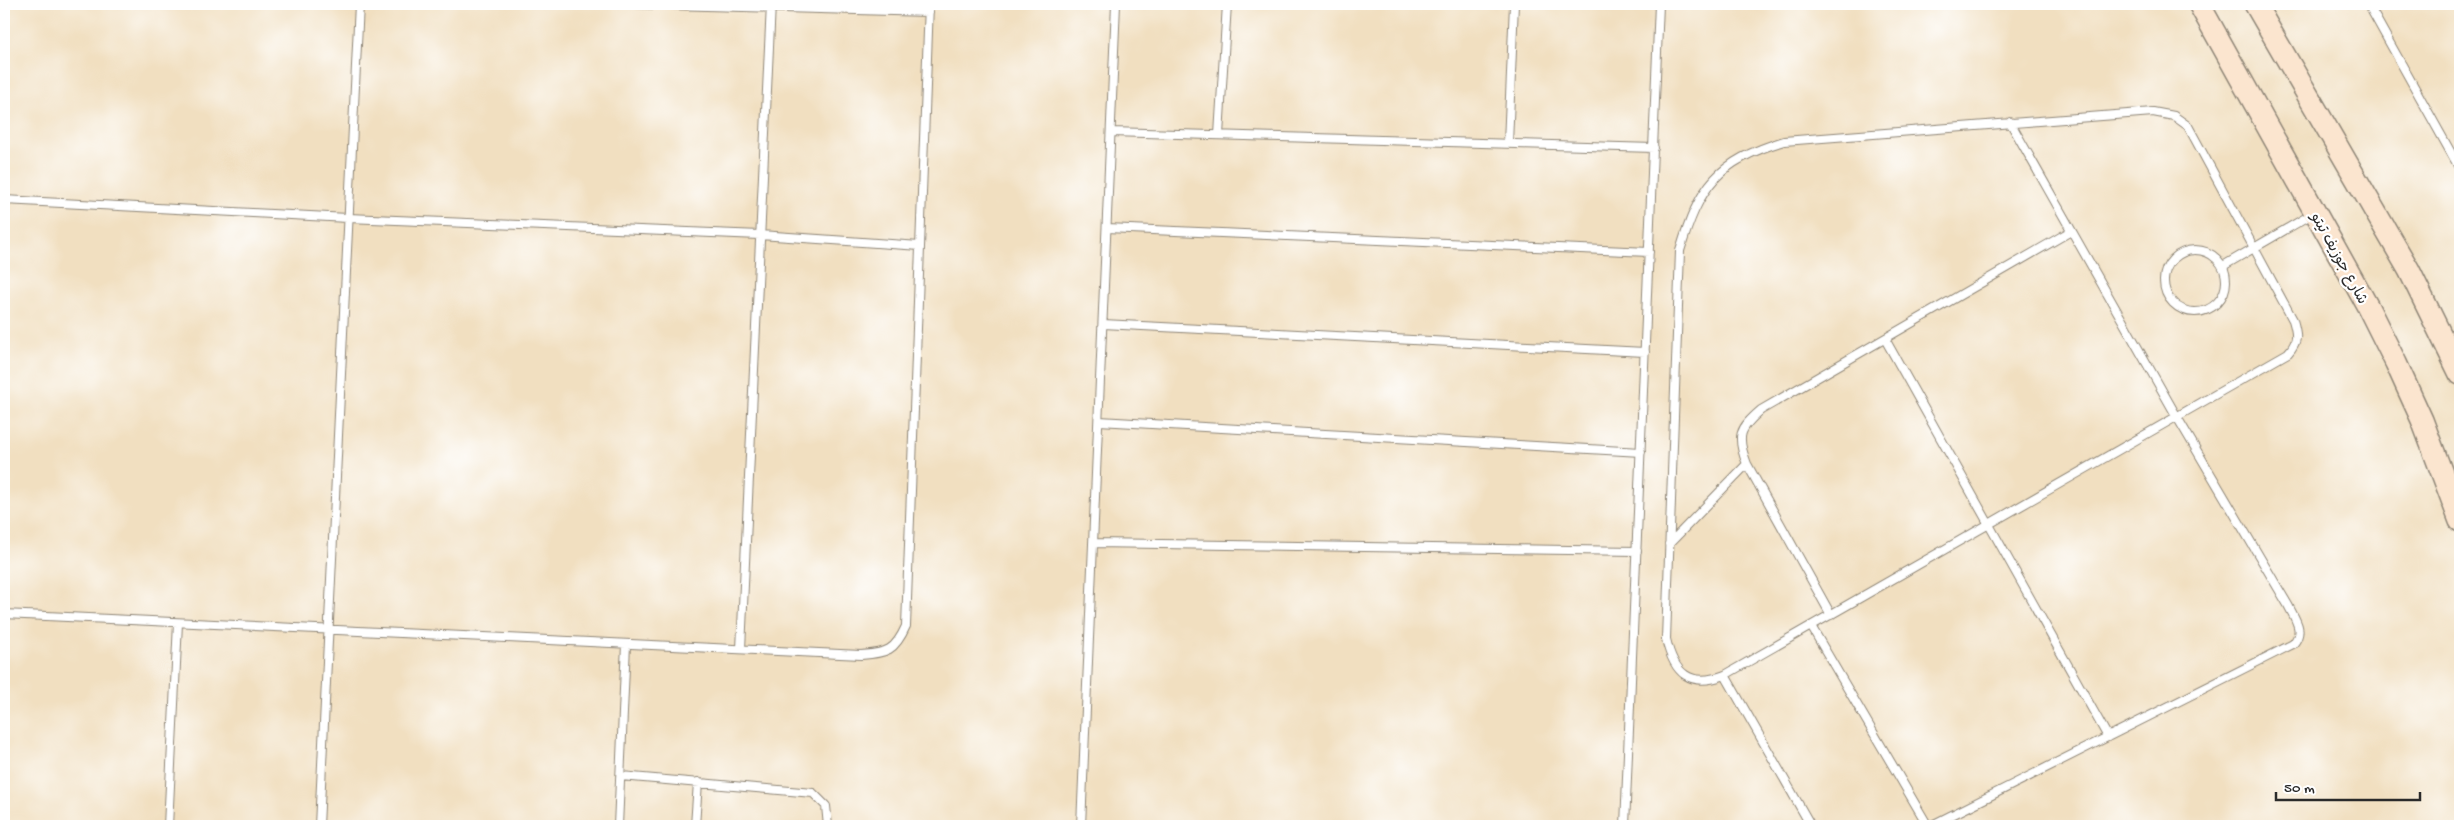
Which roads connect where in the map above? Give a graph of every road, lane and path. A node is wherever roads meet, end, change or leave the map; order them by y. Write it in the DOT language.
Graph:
graph roads {
  1 [pos="359,4"];
  2 [pos="634,4"];
  3 [pos="1116,4"];
  4 [pos="1227,4"];
  5 [pos="1514,4"];
  6 [pos="1659,4"];
  7 [pos="2200,4"];
  8 [pos="2255,4"];
  9 [pos="2368,4"];
  10 [pos="771,6"];
  11 [pos="929,8"];
  12 [pos="2010,122"];
  13 [pos="1111,132"];
  14 [pos="1220,135"];
  15 [pos="1508,143"];
  16 [pos="1654,148"];
  17 [pos="2460,170"];
  18 [pos="4,200"];
  19 [pos="2314,212"];
  20 [pos="348,218"];
  21 [pos="1107,228"];
  22 [pos="2072,231"];
  23 [pos="760,235"];
  24 [pos="920,246"];
  25 [pos="2254,250"];
  26 [pos="1650,252"];
  27 [pos="2223,266"];
  28 [pos="1103,324"];
  29 [pos="1885,339"];
  30 [pos="1645,352"];
  31 [pos="2460,374"];
  32 [pos="2177,417"];
  33 [pos="1099,421"];
  34 [pos="1641,452"];
  35 [pos="1747,464"];
  36 [pos="2460,521"];
  37 [pos="1988,525"];
  38 [pos="1094,543"];
  39 [pos="1669,544"];
  40 [pos="1637,551"];
  41 [pos="4,614"];
  42 [pos="1830,615"];
  43 [pos="178,623"];
  44 [pos="1811,626"];
  45 [pos="327,630"];
  46 [pos="626,644"];
  47 [pos="741,649"];
  48 [pos="1725,675"];
  49 [pos="2108,737"];
  50 [pos="620,776"];
  51 [pos="698,782"];
  52 [pos="168,826"];
  53 [pos="319,826"];
  54 [pos="618,826"];
  55 [pos="696,826"];
  56 [pos="828,826"];
  57 [pos="1080,826"];
  58 [pos="1625,826"];
  59 [pos="1811,826"];
  60 [pos="1929,826"];
  1 -- 20 [label="lane"];
  2 -- 10 [label="lane"];
  3 -- 13 [label="lane"];
  4 -- 14 [label="lane"];
  5 -- 15 [label="lane"];
  6 -- 16 [label="lane"];
  7 -- 19 [label="main road, شارع جوزيف تيتو"];
  8 -- 31 [label="main road"];
  9 -- 17 [label="lane"];
  10 -- 11 [label="lane"];
  10 -- 23 [label="lane"];
  11 -- 24 [label="lane"];
  12 -- 22 [label="lane"];
  12 -- 25 [label="lane"];
  12 -- 39 [label="lane"];
  13 -- 14 [label="lane"];
  13 -- 21 [label="lane"];
  14 -- 15 [label="lane"];
  15 -- 16 [label="lane"];
  16 -- 26 [label="lane"];
  18 -- 20 [label="lane"];
  19 -- 25 [label="lane"];
  19 -- 36 [label="main road, شارع جوزيف تيتو"];
  20 -- 23 [label="lane"];
  20 -- 45 [label="lane"];
  21 -- 26 [label="lane"];
  21 -- 28 [label="lane"];
  22 -- 29 [label="lane"];
  22 -- 32 [label="lane"];
  23 -- 24 [label="lane"];
  23 -- 47 [label="lane"];
  24 -- 47 [label="lane"];
  25 -- 27 [label="lane"];
  25 -- 32 [label="lane"];
  26 -- 30 [label="lane"];
  27 -- 27 [label="lane"];
  28 -- 30 [label="lane"];
  28 -- 33 [label="lane"];
  29 -- 35 [label="lane"];
  29 -- 37 [label="lane"];
  30 -- 34 [label="lane"];
  32 -- 37 [label="lane"];
  32 -- 49 [label="lane"];
  33 -- 34 [label="lane"];
  33 -- 38 [label="lane"];
  34 -- 40 [label="lane"];
  35 -- 39 [label="lane"];
  35 -- 42 [label="lane"];
  37 -- 42 [label="lane"];
  37 -- 49 [label="lane"];
  38 -- 40 [label="lane"];
  38 -- 57 [label="lane"];
  39 -- 48 [label="lane"];
  40 -- 58 [label="lane"];
  41 -- 43 [label="lane"];
  42 -- 44 [label="lane"];
  43 -- 45 [label="lane"];
  43 -- 52 [label="lane"];
  44 -- 48 [label="lane"];
  44 -- 60 [label="lane"];
  45 -- 46 [label="lane"];
  45 -- 53 [label="lane"];
  46 -- 47 [label="lane"];
  46 -- 50 [label="lane"];
  48 -- 59 [label="lane"];
  49 -- 60 [label="lane"];
  50 -- 51 [label="lane"];
  50 -- 54 [label="lane"];
  51 -- 55 [label="lane"];
  51 -- 56 [label="lane"];
}
